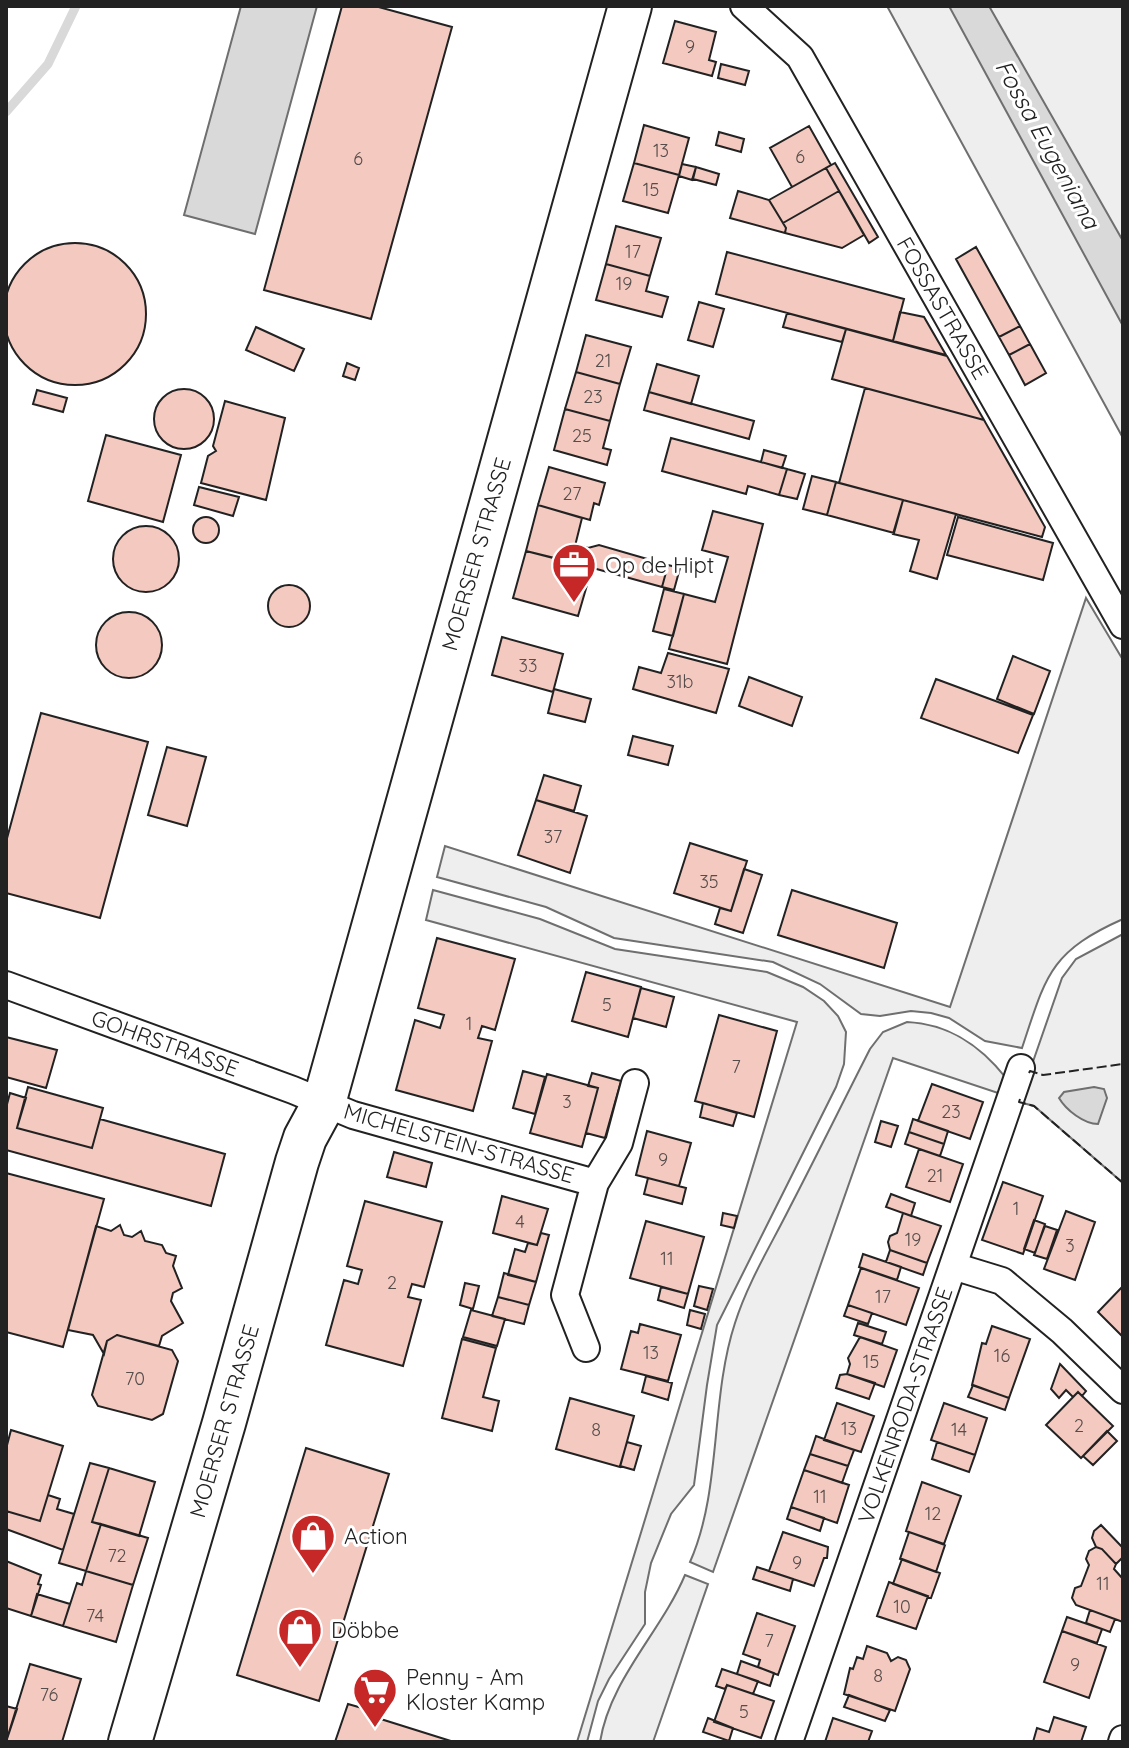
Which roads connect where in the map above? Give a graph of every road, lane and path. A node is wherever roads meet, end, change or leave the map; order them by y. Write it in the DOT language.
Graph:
graph roads {
  1 [pos="630,6"];
  2 [pos="744,6"];
  3 [pos="1123,625"];
  4 [pos="6,985"];
  5 [pos="1021,1068"];
  6 [pos="635,1083"];
  7 [pos="324,1103"];
  8 [pos="595,1183"];
  9 [pos="953,1266"];
  10 [pos="586,1348"];
  11 [pos="1123,1390"];
  12 [pos="130,1742"];
  13 [pos="157,1742"];
  14 [pos="789,1742"];
  1 -- 7 [label="main road, MOERSER STRASSE"];
  2 -- 3 [label="street, FOSSASTRASSE"];
  4 -- 7 [label="street, GOHRSTRASSE"];
  5 -- 9 [label="street, VOLKENRODA-STRASSE"];
  6 -- 8 [label="street, MICHELSTEIN-STRASSE"];
  7 -- 8 [label="street, MICHELSTEIN-STRASSE"];
  7 -- 12 [label="main road, MOERSER STRASSE"];
  7 -- 13 [label="main road, MOERSER STRASSE"];
  8 -- 10 [label="street, MICHELSTEIN-STRASSE"];
  9 -- 11 [label="street"];
  9 -- 14 [label="street, VOLKENRODA-STRASSE"];
}
